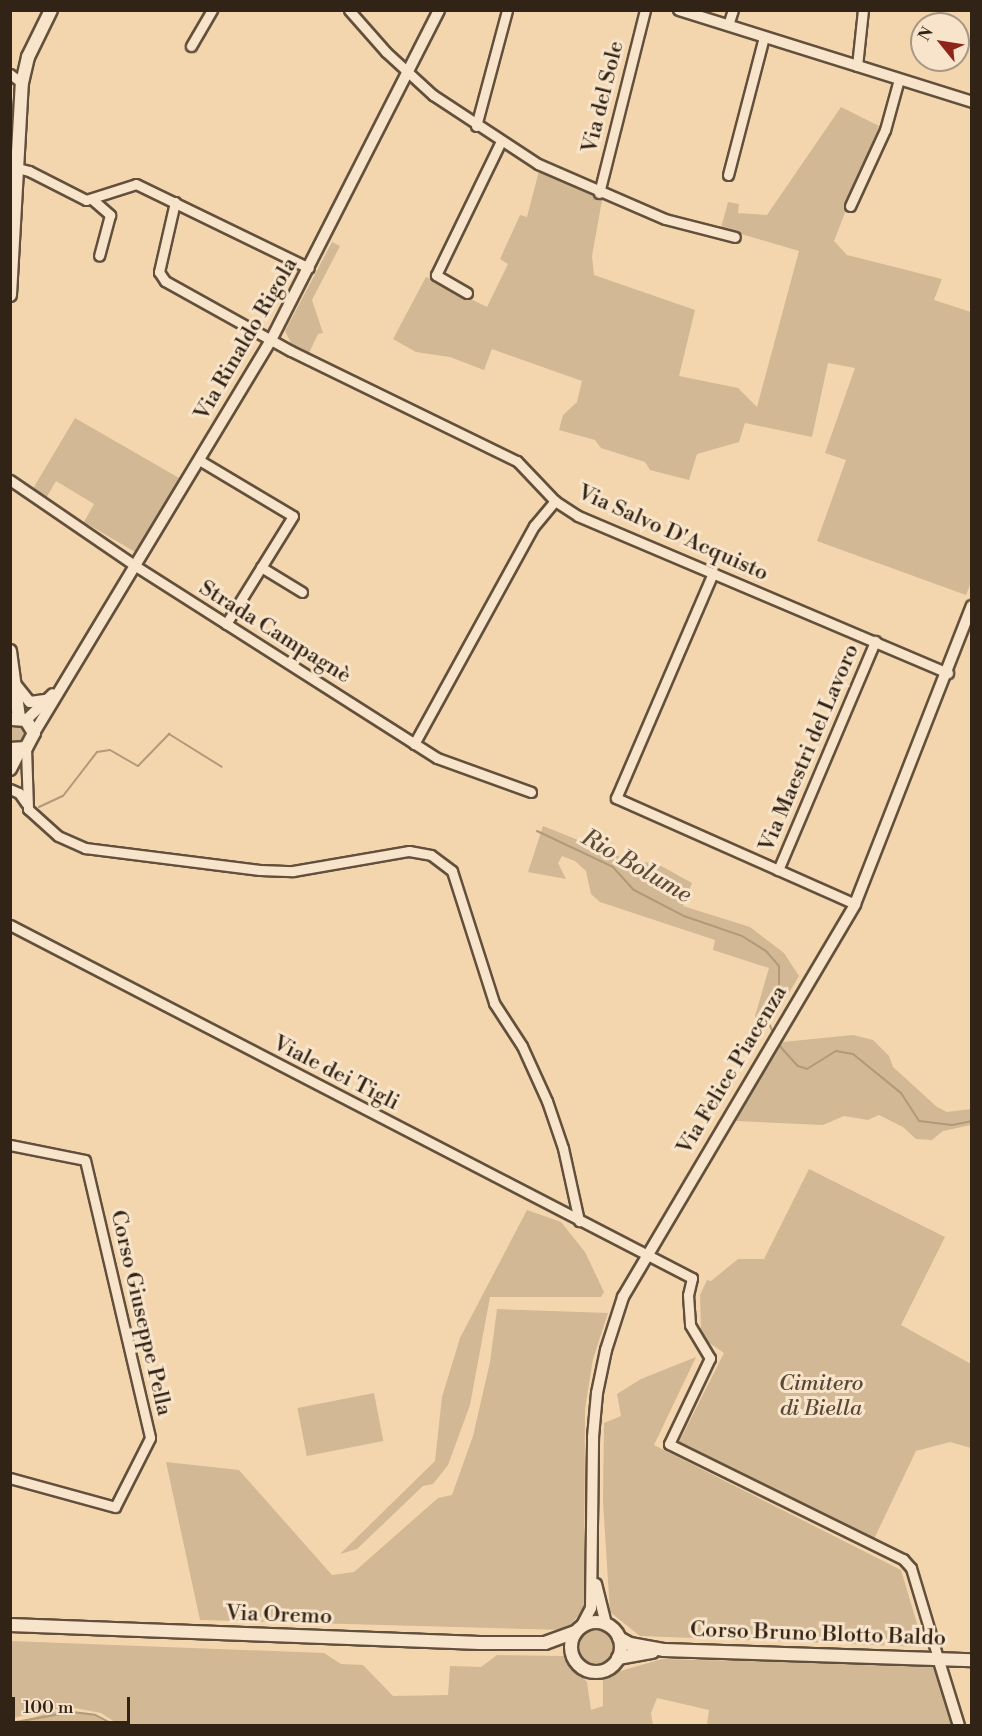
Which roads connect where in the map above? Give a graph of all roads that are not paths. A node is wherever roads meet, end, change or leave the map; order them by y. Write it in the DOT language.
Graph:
graph roads {
  1 [pos="51,10"];
  2 [pos="212,10"];
  3 [pos="349,10"];
  4 [pos="440,10"];
  5 [pos="507,10"];
  6 [pos="645,10"];
  7 [pos="679,10"];
  8 [pos="733,10"];
  9 [pos="863,10"];
  10 [pos="728,25"];
  11 [pos="764,37"];
  12 [pos="191,46"];
  13 [pos="857,66"];
  14 [pos="10,74"];
  15 [pos="408,74"];
  16 [pos="899,79"];
  17 [pos="22,83"];
  18 [pos="972,102"];
  19 [pos="476,126"];
  20 [pos="14,134"];
  21 [pos="501,141"];
  22 [pos="13,167"];
  23 [pos="728,175"];
  24 [pos="598,193"];
  25 [pos="93,200"];
  26 [pos="175,202"];
  27 [pos="850,206"];
  28 [pos="735,237"];
  29 [pos="99,256"];
  30 [pos="309,268"];
  31 [pos="466,293"];
  32 [pos="10,296"];
  33 [pos="271,340"];
  34 [pos="199,460"];
  35 [pos="10,480"];
  36 [pos="555,501"];
  37 [pos="134,565"];
  38 [pos="261,567"];
  39 [pos="713,573"];
  40 [pos="302,592"];
  41 [pos="972,606"];
  42 [pos="226,624"];
  43 [pos="875,641"];
  44 [pos="10,651"];
  45 [pos="948,673"];
  46 [pos="69,676"];
  47 [pos="16,684"];
  48 [pos="51,697"];
  49 [pos="18,719"];
  50 [pos="34,733"];
  51 [pos="414,744"];
  52 [pos="19,750"];
  53 [pos="10,769"];
  54 [pos="10,789"];
  55 [pos="531,792"];
  56 [pos="28,806"];
  57 [pos="778,870"];
  58 [pos="855,904"];
  59 [pos="10,925"];
  60 [pos="10,1145"];
  61 [pos="579,1221"];
  62 [pos="646,1254"];
  63 [pos="10,1478"];
  64 [pos="592,1569"];
  65 [pos="606,1624"];
  66 [pos="10,1625"];
  67 [pos="578,1630"];
  68 [pos="619,1638"];
  69 [pos="545,1643"];
  70 [pos="664,1650"];
  71 [pos="572,1654"];
  72 [pos="618,1658"];
  73 [pos="938,1658"];
  74 [pos="972,1660"];
  75 [pos="959,1725"];
  1 -- 17 [label="main road"];
  2 -- 12 [label="street"];
  3 -- 15 [label="street"];
  4 -- 15 [label="street, Via Rinaldo Rigola"];
  5 -- 19 [label="street"];
  6 -- 24 [label="street, Via del Sole"];
  7 -- 10 [label="street"];
  8 -- 10 [label="street"];
  9 -- 13 [label="street"];
  10 -- 11 [label="street"];
  11 -- 13 [label="street"];
  11 -- 23 [label="street"];
  13 -- 16 [label="street"];
  14 -- 17 [label="street"];
  15 -- 19 [label="street"];
  15 -- 30 [label="street, Via Rinaldo Rigola"];
  16 -- 18 [label="street"];
  16 -- 27 [label="street"];
  17 -- 20 [label="main road"];
  19 -- 21 [label="street"];
  20 -- 22 [label="main road"];
  21 -- 24 [label="street"];
  21 -- 31 [label="street"];
  22 -- 25 [label="street"];
  22 -- 32 [label="main road"];
  24 -- 28 [label="street"];
  25 -- 26 [label="street"];
  25 -- 29 [label="street"];
  26 -- 30 [label="street"];
  26 -- 33 [label="street, Via Salvo D'Acquisto"];
  30 -- 33 [label="street, Via Rinaldo Rigola"];
  33 -- 34 [label="street, Via Rinaldo Rigola"];
  33 -- 36 [label="street, Via Salvo D'Acquisto"];
  34 -- 37 [label="street, Via Rinaldo Rigola"];
  34 -- 38 [label="street"];
  35 -- 37 [label="street, Strada Campagnè"];
  36 -- 39 [label="street, Via Salvo D'Acquisto"];
  36 -- 51 [label="street"];
  37 -- 42 [label="street, Strada Campagnè"];
  37 -- 46 [label="street, Via Rinaldo Rigola"];
  38 -- 40 [label="street"];
  38 -- 42 [label="street"];
  39 -- 43 [label="street, Via Salvo D'Acquisto"];
  39 -- 57 [label="street"];
  41 -- 45 [label="street, Via Felice Piacenza"];
  42 -- 51 [label="street, Strada Campagnè"];
  43 -- 45 [label="street, Via Salvo D'Acquisto"];
  43 -- 57 [label="street, Via Maestri del Lavoro"];
  44 -- 47 [label="main road"];
  45 -- 58 [label="street, Via Felice Piacenza"];
  46 -- 48 [label="street, Via Rinaldo Rigola"];
  46 -- 50 [label="street, Via Rinaldo Rigola"];
  47 -- 48 [label="street"];
  47 -- 49 [label="main road"];
  48 -- 49 [label="street, Via Rinaldo Rigola"];
  49 -- 50 [label="main road"];
  50 -- 52 [label="main road"];
  51 -- 55 [label="street, Strada Campagnè"];
  52 -- 53 [label="main road"];
  52 -- 56 [label="street"];
  54 -- 56 [label="street"];
  56 -- 61 [label="street"];
  57 -- 58 [label="street"];
  58 -- 62 [label="street, Via Felice Piacenza"];
  59 -- 61 [label="street, Viale dei Tigli"];
  60 -- 63 [label="street, Corso Giuseppe Pella"];
  61 -- 62 [label="street, Viale dei Tigli"];
  62 -- 64 [label="street, Via Felice Piacenza"];
  62 -- 73 [label="street, Viale dei Tigli"];
  64 -- 65 [label="street, Via Felice Piacenza"];
  64 -- 67 [label="street, Via Felice Piacenza"];
  65 -- 67 [label="main road"];
  65 -- 68 [label="main road"];
  66 -- 69 [label="main road, Via Oremo"];
  67 -- 69 [label="main road, Via Oremo"];
  67 -- 71 [label="main road"];
  68 -- 70 [label="main road, Corso Bruno Blotto Baldo"];
  68 -- 72 [label="main road"];
  69 -- 71 [label="main road, Via Oremo"];
  70 -- 72 [label="main road, Corso Bruno Blotto Baldo"];
  70 -- 73 [label="main road, Corso Bruno Blotto Baldo"];
  71 -- 72 [label="main road"];
  73 -- 74 [label="main road, Corso Bruno Blotto Baldo"];
  73 -- 75 [label="street"];
}
